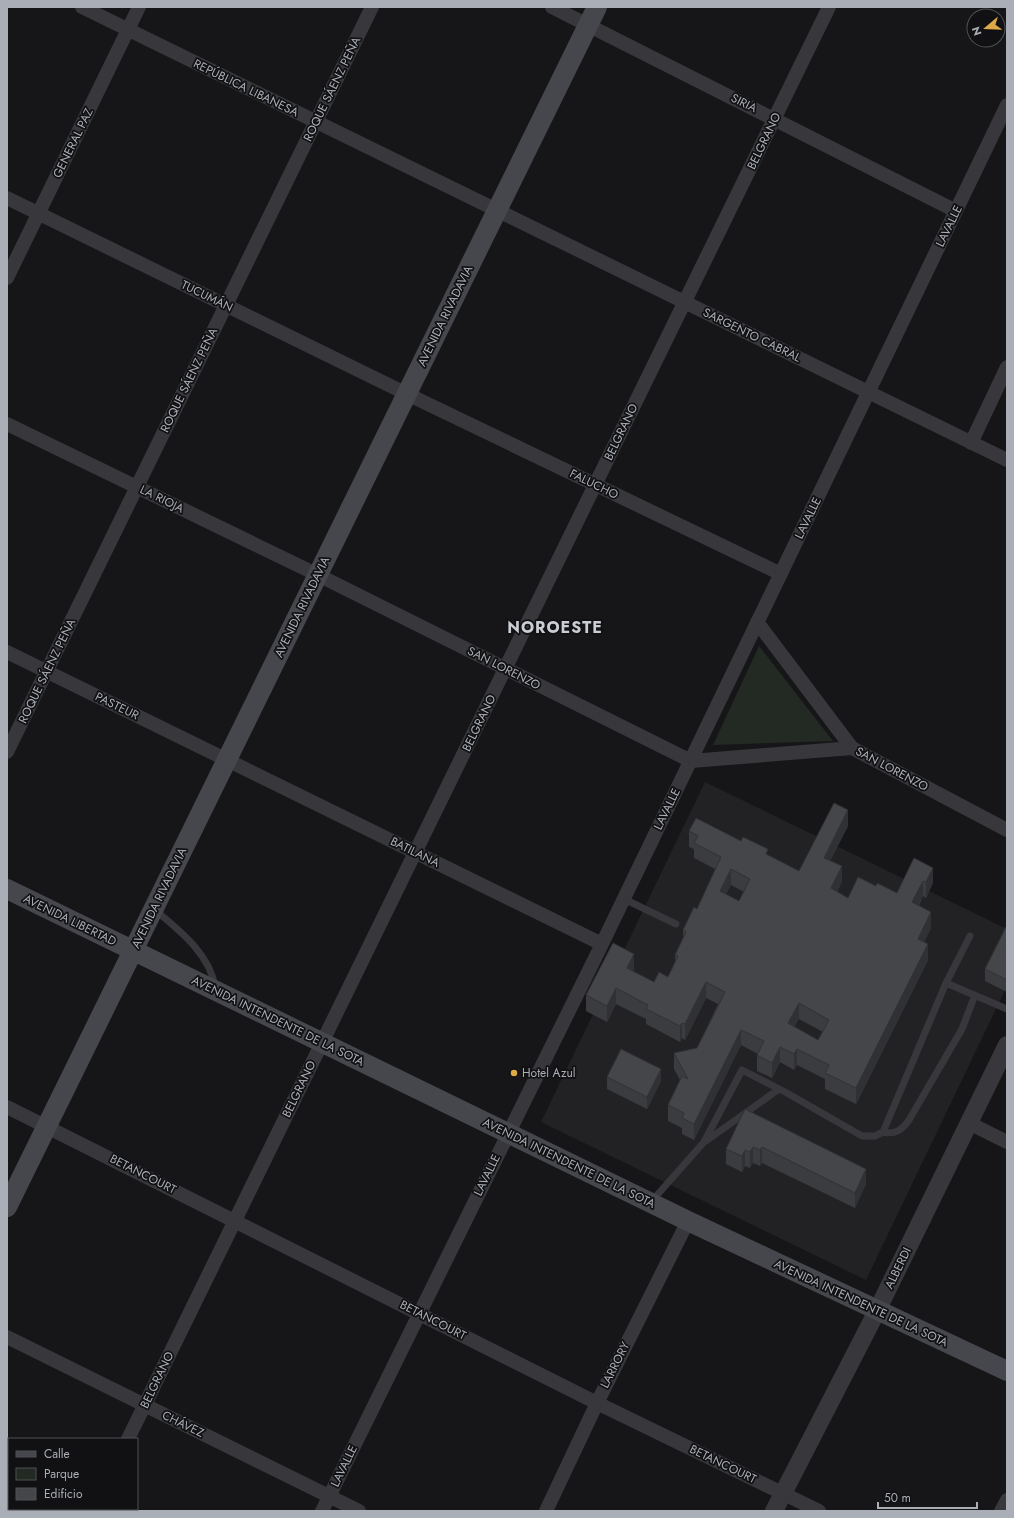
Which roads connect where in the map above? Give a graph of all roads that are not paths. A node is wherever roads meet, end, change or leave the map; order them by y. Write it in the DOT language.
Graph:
graph roads {
  1 [pos="82,7"];
  2 [pos="139,7"];
  3 [pos="372,7"];
  4 [pos="552,7"];
  5 [pos="829,7"];
  6 [pos="592,16"];
  7 [pos="128,30"];
  8 [pos="1007,105"];
  9 [pos="774,119"];
  10 [pos="316,122"];
  11 [pos="7,198"];
  12 [pos="497,211"];
  13 [pos="956,211"];
  14 [pos="38,214"];
  15 [pos="7,278"];
  16 [pos="684,302"];
  17 [pos="226,306"];
  18 [pos="1007,368"];
  19 [pos="868,392"];
  20 [pos="407,394"];
  21 [pos="7,424"];
  22 [pos="971,443"];
  23 [pos="1007,460"];
  24 [pos="595,485"];
  25 [pos="137,487"];
  26 [pos="781,574"];
  27 [pos="318,575"];
  28 [pos="757,622"];
  29 [pos="7,652"];
  30 [pos="505,668"];
  31 [pos="46,672"];
  32 [pos="852,748"];
  33 [pos="7,752"];
  34 [pos="227,759"];
  35 [pos="691,761"];
  36 [pos="1006,831"];
  37 [pos="415,852"];
  38 [pos="7,888"];
  39 [pos="624,899"];
  40 [pos="154,909"];
  41 [pos="676,924"];
  42 [pos="970,936"];
  43 [pos="602,944"];
  44 [pos="133,951"];
  45 [pos="946,983"];
  46 [pos="216,991"];
  47 [pos="975,995"];
  48 [pos="1007,1009"];
  49 [pos="322,1043"];
  50 [pos="1007,1044"];
  51 [pos="779,1089"];
  52 [pos="7,1107"];
  53 [pos="968,1123"];
  54 [pos="47,1126"];
  55 [pos="883,1132"];
  56 [pos="508,1133"];
  57 [pos="704,1142"];
  58 [pos="1007,1142"];
  59 [pos="651,1203"];
  60 [pos="7,1207"];
  61 [pos="235,1220"];
  62 [pos="688,1221"];
  63 [pos="877,1311"];
  64 [pos="419,1312"];
  65 [pos="7,1337"];
  66 [pos="1007,1371"];
  67 [pos="597,1402"];
  68 [pos="145,1405"];
  69 [pos="128,1438"];
  70 [pos="783,1494"];
  71 [pos="329,1496"];
  72 [pos="1007,1500"];
  73 [pos="322,1511"];
  74 [pos="359,1511"];
  75 [pos="546,1511"];
  76 [pos="774,1511"];
  77 [pos="819,1511"];
  78 [pos="1001,1511"];
  1 -- 7 [label="street, REPÚBLICA LIBANESA"];
  2 -- 7 [label="street, GENERAL PAZ"];
  3 -- 10 [label="street, ROQUE SÁENZ PEÑA"];
  4 -- 6 [label="street, SIRIA"];
  5 -- 9 [label="street, BELGRANO"];
  6 -- 9 [label="street, SIRIA"];
  6 -- 12 [label="main road, AVENIDA RIVADAVIA"];
  7 -- 10 [label="street, REPÚBLICA LIBANESA"];
  7 -- 14 [label="street, GENERAL PAZ"];
  8 -- 13 [label="street, LAVALLE"];
  9 -- 13 [label="street, SIRIA"];
  9 -- 16 [label="street, BELGRANO"];
  10 -- 12 [label="street, REPÚBLICA LIBANESA"];
  10 -- 17 [label="street, ROQUE SÁENZ PEÑA"];
  11 -- 14 [label="street, TUCUMÁN"];
  12 -- 16 [label="street, SARGENTO CABRAL"];
  12 -- 20 [label="main road, AVENIDA RIVADAVIA"];
  13 -- 19 [label="street, LAVALLE"];
  14 -- 15 [label="street, GENERAL PAZ"];
  14 -- 17 [label="street, TUCUMÁN"];
  16 -- 19 [label="street, SARGENTO CABRAL"];
  16 -- 24 [label="street, BELGRANO"];
  17 -- 20 [label="street, TUCUMÁN"];
  17 -- 25 [label="street, ROQUE SÁENZ PEÑA"];
  18 -- 22 [label="street"];
  19 -- 22 [label="street, SARGENTO CABRAL"];
  19 -- 26 [label="street, LAVALLE"];
  20 -- 24 [label="street, FALUCHO"];
  20 -- 27 [label="main road, AVENIDA RIVADAVIA"];
  21 -- 25 [label="street, LA RIOJA"];
  22 -- 23 [label="street, SARGENTO CABRAL"];
  24 -- 26 [label="street, FALUCHO"];
  24 -- 30 [label="street, BELGRANO"];
  25 -- 27 [label="street, LA RIOJA"];
  25 -- 31 [label="street, ROQUE SÁENZ PEÑA"];
  26 -- 28 [label="street, LAVALLE"];
  27 -- 30 [label="street, SAN LORENZO"];
  27 -- 34 [label="main road, AVENIDA RIVADAVIA"];
  28 -- 32 [label="street, SAN LORENZO"];
  28 -- 35 [label="street, LAVALLE"];
  29 -- 31 [label="street, PASTEUR"];
  30 -- 35 [label="street, SAN LORENZO"];
  30 -- 37 [label="street, BELGRANO"];
  31 -- 33 [label="street, ROQUE SÁENZ PEÑA"];
  31 -- 34 [label="street, PASTEUR"];
  32 -- 35 [label="street"];
  32 -- 36 [label="street, SAN LORENZO"];
  34 -- 37 [label="street, BATILANA"];
  34 -- 40 [label="main road, AVENIDA RIVADAVIA"];
  35 -- 39 [label="street, LAVALLE"];
  37 -- 43 [label="street, BATILANA"];
  37 -- 49 [label="street, BELGRANO"];
  38 -- 44 [label="main road, AVENIDA LIBERTAD"];
  39 -- 41 [label="lane"];
  39 -- 43 [label="street, LAVALLE"];
  40 -- 44 [label="main road, AVENIDA RIVADAVIA"];
  40 -- 46 [label="lane"];
  42 -- 45 [label="lane"];
  43 -- 56 [label="street, LAVALLE"];
  44 -- 46 [label="main road, AVENIDA INTENDENTE DE LA SOTA"];
  44 -- 54 [label="main road, AVENIDA RIVADAVIA"];
  45 -- 47 [label="lane"];
  45 -- 55 [label="lane"];
  46 -- 49 [label="main road, AVENIDA INTENDENTE DE LA SOTA"];
  47 -- 48 [label="lane"];
  47 -- 55 [label="lane"];
  49 -- 56 [label="main road, AVENIDA INTENDENTE DE LA SOTA"];
  49 -- 61 [label="street, BELGRANO"];
  50 -- 53 [label="street, ALBERDI"];
  51 -- 55 [label="lane"];
  51 -- 57 [label="lane"];
  51 -- 57 [label="lane"];
  52 -- 54 [label="street, BETANCOURT"];
  53 -- 58 [label="street"];
  53 -- 63 [label="street, ALBERDI"];
  54 -- 60 [label="main road, AVENIDA RIVADAVIA"];
  54 -- 61 [label="street, BETANCOURT"];
  56 -- 59 [label="main road, AVENIDA INTENDENTE DE LA SOTA"];
  56 -- 64 [label="street, LAVALLE"];
  57 -- 59 [label="lane"];
  59 -- 62 [label="main road, AVENIDA INTENDENTE DE LA SOTA"];
  61 -- 64 [label="street, BETANCOURT"];
  61 -- 68 [label="street, BELGRANO"];
  62 -- 63 [label="main road, AVENIDA INTENDENTE DE LA SOTA"];
  62 -- 67 [label="street, LARRORY"];
  63 -- 66 [label="main road, AVENIDA INTENDENTE DE LA SOTA"];
  63 -- 70 [label="street, ALBERDI"];
  64 -- 67 [label="street, BETANCOURT"];
  64 -- 71 [label="street, LAVALLE"];
  65 -- 68 [label="street, CHÁVEZ"];
  67 -- 70 [label="street, BETANCOURT"];
  67 -- 75 [label="street, LARRORY"];
  68 -- 69 [label="street, BELGRANO"];
  68 -- 71 [label="street, CHÁVEZ"];
  70 -- 76 [label="street, ALBERDI"];
  70 -- 77 [label="street, BETANCOURT"];
  71 -- 73 [label="street, LAVALLE"];
  71 -- 74 [label="street, CHÁVEZ"];
  72 -- 78 [label="street"];
}
